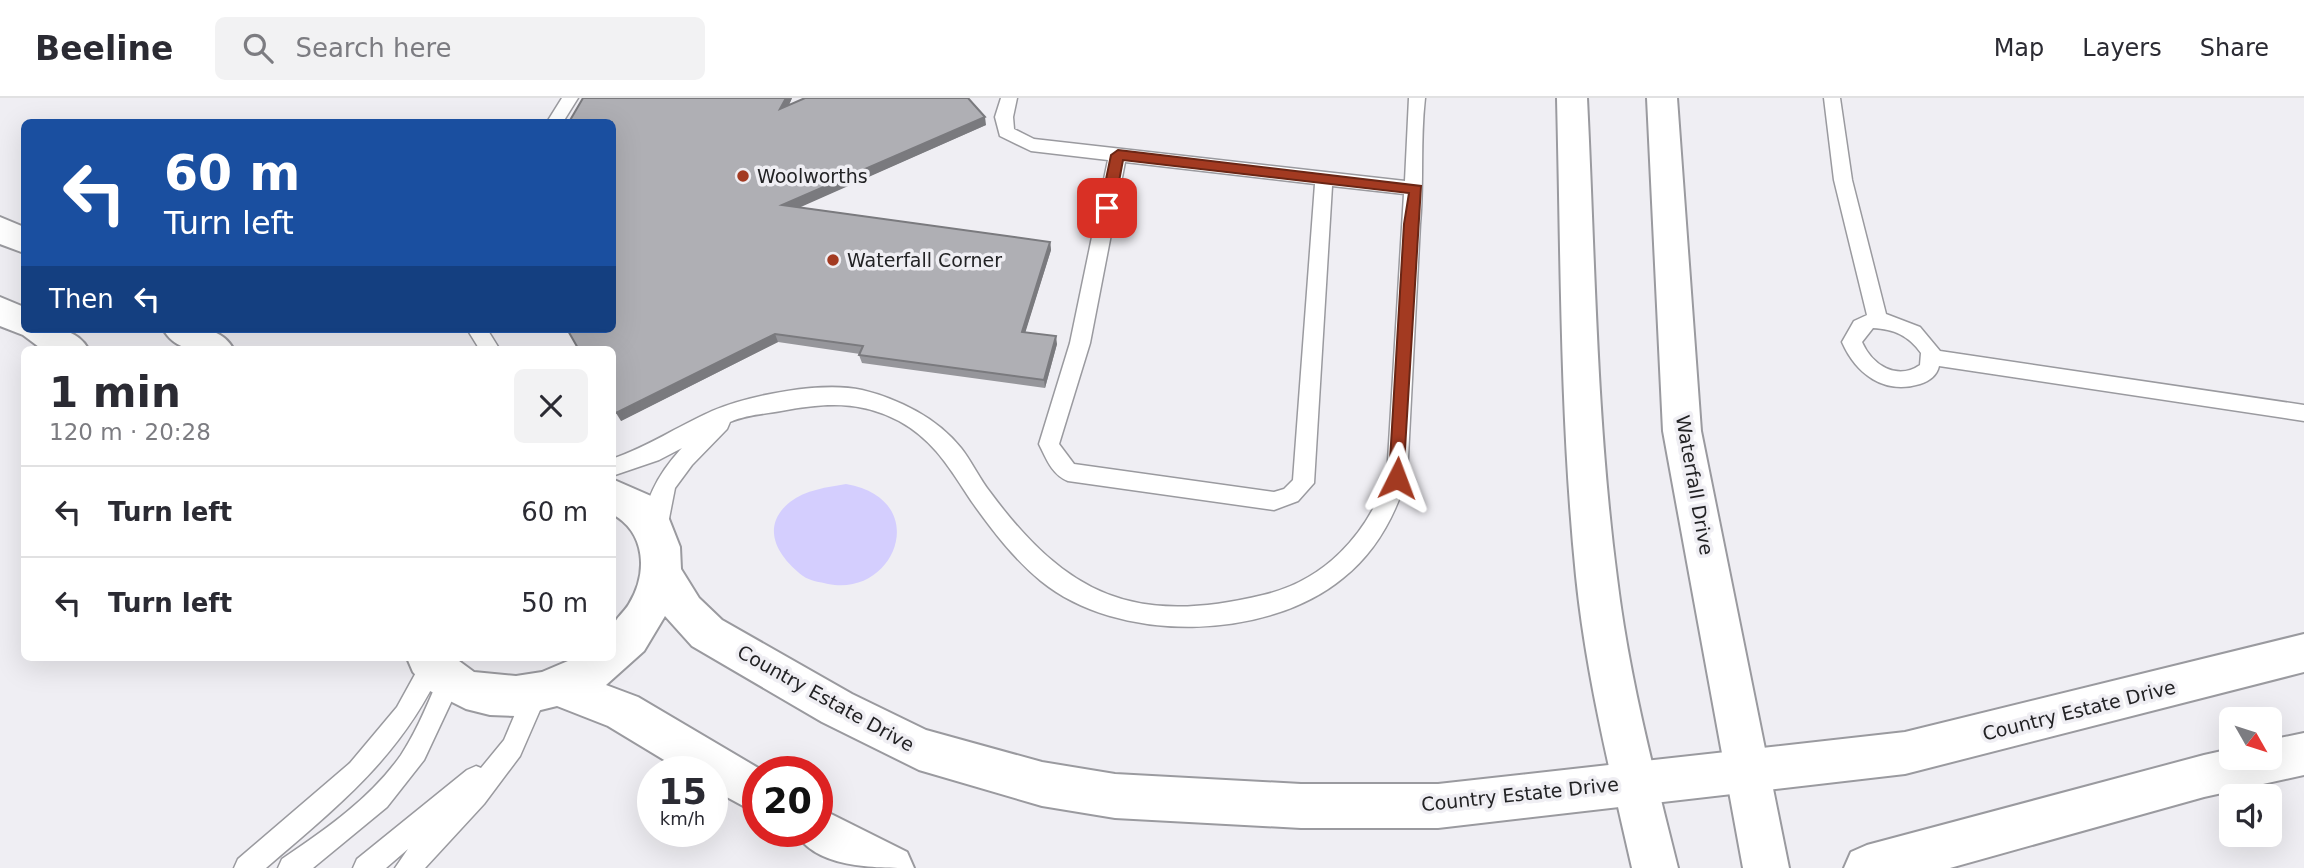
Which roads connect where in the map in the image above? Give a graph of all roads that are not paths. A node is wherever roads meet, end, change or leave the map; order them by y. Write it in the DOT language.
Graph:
graph roads {
  1 [pos="570,98"];
  2 [pos="1009,98"];
  3 [pos="1417,98"];
  4 [pos="1572,98"];
  5 [pos="1662,98"];
  6 [pos="1832,98"];
  7 [pos="557,119"];
  8 [pos="1118,155"];
  9 [pos="1324,180"];
  10 [pos="1416,189"];
  11 [pos="0,229"];
  12 [pos="21,240"];
  13 [pos="0,310"];
  14 [pos="21,320"];
  15 [pos="1878,321"];
  16 [pos="43,333"];
  17 [pos="188,333"];
  18 [pos="65,346"];
  19 [pos="209,346"];
  20 [pos="1931,357"];
  21 [pos="2304,413"];
  22 [pos="729,414"];
  23 [pos="616,467"];
  24 [pos="616,496"];
  25 [pos="659,555"];
  26 [pos="616,653"];
  27 [pos="2304,653"];
  28 [pos="606,661"];
  29 [pos="436,667"];
  30 [pos="547,691"];
  31 [pos="512,748"];
  32 [pos="2304,754"];
  33 [pos="1749,771"];
  34 [pos="742,782"];
  35 [pos="1634,782"];
  36 [pos="833,838"];
  37 [pos="247,868"];
  38 [pos="291,868"];
  39 [pos="366,868"];
  40 [pos="408,868"];
  41 [pos="891,868"];
  42 [pos="1655,868"];
  43 [pos="1766,868"];
  44 [pos="1867,868"];
  1 -- 7 [label="lane"];
  2 -- 8 [label="lane"];
  3 -- 10 [label="lane"];
  4 -- 35 [label="street"];
  5 -- 33 [label="street, Waterfall Drive"];
  6 -- 15 [label="lane"];
  8 -- 9 [label="lane"];
  8 -- 9 [label="lane"];
  9 -- 10 [label="lane"];
  10 -- 22 [label="lane"];
  11 -- 12 [label="street"];
  13 -- 14 [label="street"];
  15 -- 20 [label="lane"];
  15 -- 20 [label="lane"];
  16 -- 18 [label="street"];
  17 -- 19 [label="street"];
  20 -- 21 [label="lane"];
  22 -- 23 [label="lane"];
  22 -- 25 [label="lane"];
  24 -- 25 [label="street, Country Estate Drive"];
  25 -- 26 [label="street"];
  25 -- 35 [label="street, Country Estate Drive"];
  27 -- 33 [label="street, Country Estate Drive"];
  28 -- 30 [label="street"];
  29 -- 30 [label="street"];
  29 -- 37 [label="lane"];
  29 -- 38 [label="lane"];
  30 -- 31 [label="lane"];
  30 -- 34 [label="street"];
  31 -- 39 [label="lane"];
  31 -- 40 [label="lane"];
  32 -- 44 [label="street"];
  33 -- 35 [label="street, Country Estate Drive"];
  33 -- 43 [label="street, Waterfall Drive"];
  35 -- 42 [label="street"];
  36 -- 41 [label="street"];
}
